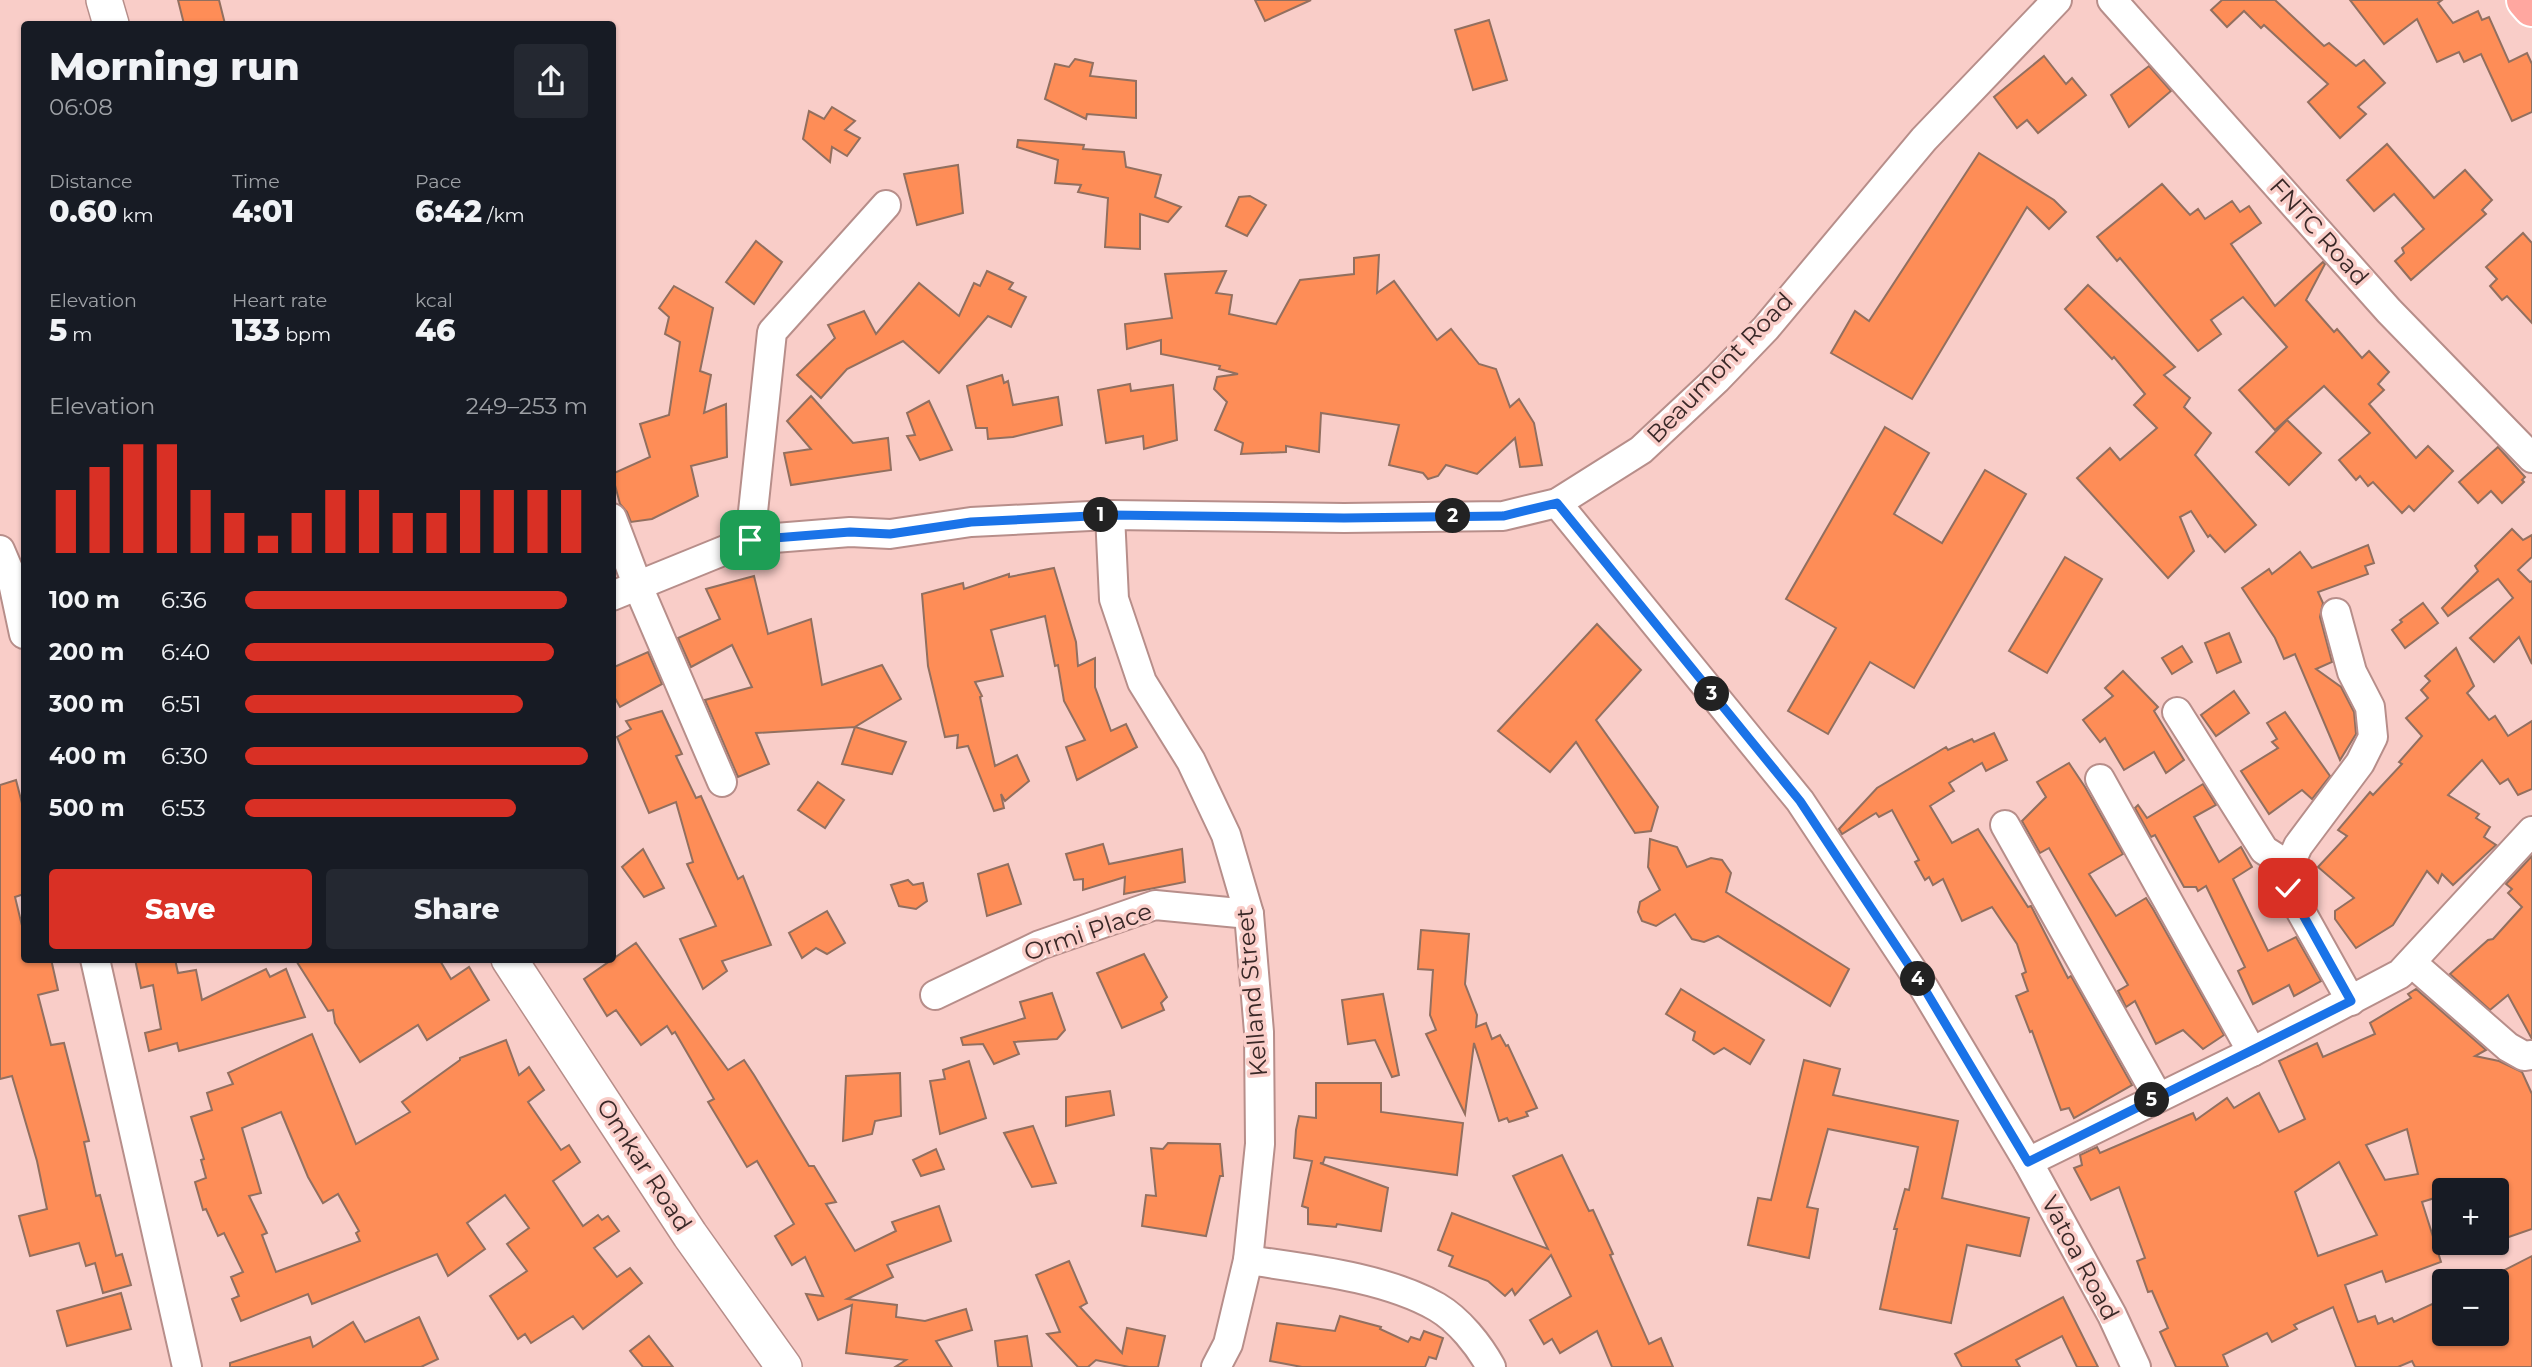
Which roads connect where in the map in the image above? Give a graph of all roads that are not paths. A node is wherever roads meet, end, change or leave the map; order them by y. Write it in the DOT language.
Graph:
graph roads {
  1 [pos="104,0"];
  2 [pos="2057,0"];
  3 [pos="2112,0"];
  4 [pos="2526,0"];
  5 [pos="2532,6"];
  6 [pos="110,21"];
  7 [pos="886,205"];
  8 [pos="2532,458"];
  9 [pos="1557,503"];
  10 [pos="1110,515"];
  11 [pos="616,540"];
  12 [pos="750,540"];
  13 [pos="0,550"];
  14 [pos="18,577"];
  15 [pos="625,590"];
  16 [pos="21,606"];
  17 [pos="2336,613"];
  18 [pos="2177,712"];
  19 [pos="2101,779"];
  20 [pos="722,782"];
  21 [pos="2005,825"];
  22 [pos="2532,831"];
  23 [pos="2289,866"];
  24 [pos="1249,914"];
  25 [pos="96,963"];
  26 [pos="512,963"];
  27 [pos="2412,963"];
  28 [pos="935,995"];
  29 [pos="2351,1001"];
  30 [pos="2252,1052"];
  31 [pos="2532,1055"];
  32 [pos="2158,1097"];
  33 [pos="2028,1162"];
  34 [pos="1248,1260"];
  35 [pos="187,1367"];
  36 [pos="784,1367"];
  37 [pos="1216,1367"];
  38 [pos="1491,1367"];
  39 [pos="2136,1367"];
  1 -- 6 [label="street"];
  2 -- 9 [label="street, Beaumont Road"];
  3 -- 8 [label="street, FNTC Road"];
  4 -- 5 [label="highway"];
  7 -- 12 [label="street"];
  9 -- 10 [label="street, Beaumont Road"];
  9 -- 33 [label="street, Vatoa Road"];
  10 -- 12 [label="street, Beaumont Road"];
  10 -- 24 [label="street, Kelland Street"];
  11 -- 15 [label="street"];
  12 -- 15 [label="street, Beaumont Road"];
  13 -- 14 [label="street"];
  14 -- 16 [label="street"];
  15 -- 20 [label="street"];
  17 -- 23 [label="street"];
  18 -- 23 [label="street"];
  19 -- 30 [label="street"];
  21 -- 32 [label="street"];
  22 -- 27 [label="street"];
  23 -- 29 [label="street"];
  24 -- 28 [label="street, Ormi Place"];
  24 -- 34 [label="street, Kelland Street"];
  25 -- 35 [label="street"];
  26 -- 36 [label="street, Omkar Road"];
  27 -- 29 [label="street"];
  27 -- 31 [label="street"];
  29 -- 30 [label="street"];
  30 -- 32 [label="street"];
  32 -- 33 [label="street"];
  33 -- 39 [label="street, Vatoa Road"];
  34 -- 37 [label="street, Kelland Street"];
  34 -- 38 [label="street"];
}
